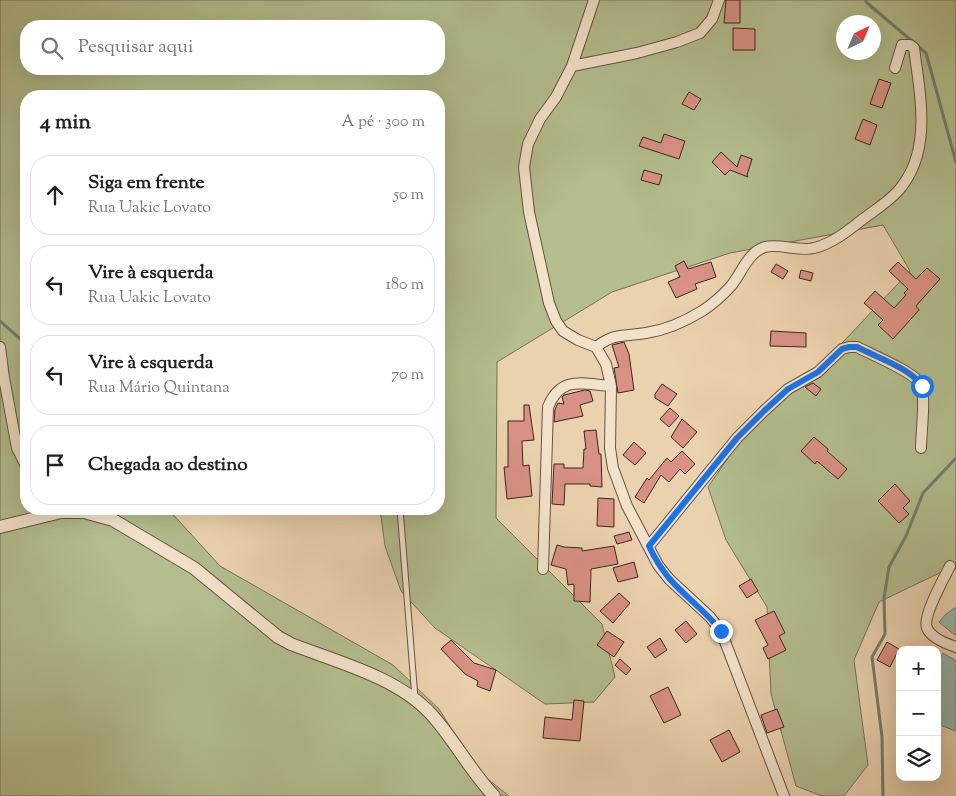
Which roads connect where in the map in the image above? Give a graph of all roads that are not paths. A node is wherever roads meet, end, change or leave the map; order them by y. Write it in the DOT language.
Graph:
graph roads {
  1 [pos="594,0"];
  2 [pos="719,0"];
  3 [pos="572,66"];
  4 [pos="895,68"];
  5 [pos="0,347"];
  6 [pos="596,347"];
  7 [pos="611,386"];
  8 [pos="921,448"];
  9 [pos="20,454"];
  10 [pos="39,515"];
  11 [pos="95,515"];
  12 [pos="401,515"];
  13 [pos="0,527"];
  14 [pos="649,546"];
  15 [pos="950,566"];
  16 [pos="543,569"];
  17 [pos="956,647"];
  18 [pos="415,699"];
  19 [pos="494,796"];
  20 [pos="784,796"];
  1 -- 3 [label="street"];
  2 -- 3 [label="street"];
  3 -- 6 [label="street"];
  4 -- 6 [label="street"];
  5 -- 9 [label="street"];
  6 -- 7 [label="street"];
  7 -- 14 [label="street"];
  7 -- 16 [label="street"];
  8 -- 14 [label="street"];
  10 -- 13 [label="street"];
  11 -- 18 [label="street"];
  12 -- 18 [label="lane"];
  14 -- 20 [label="street"];
  15 -- 17 [label="street"];
  18 -- 19 [label="street"];
}
